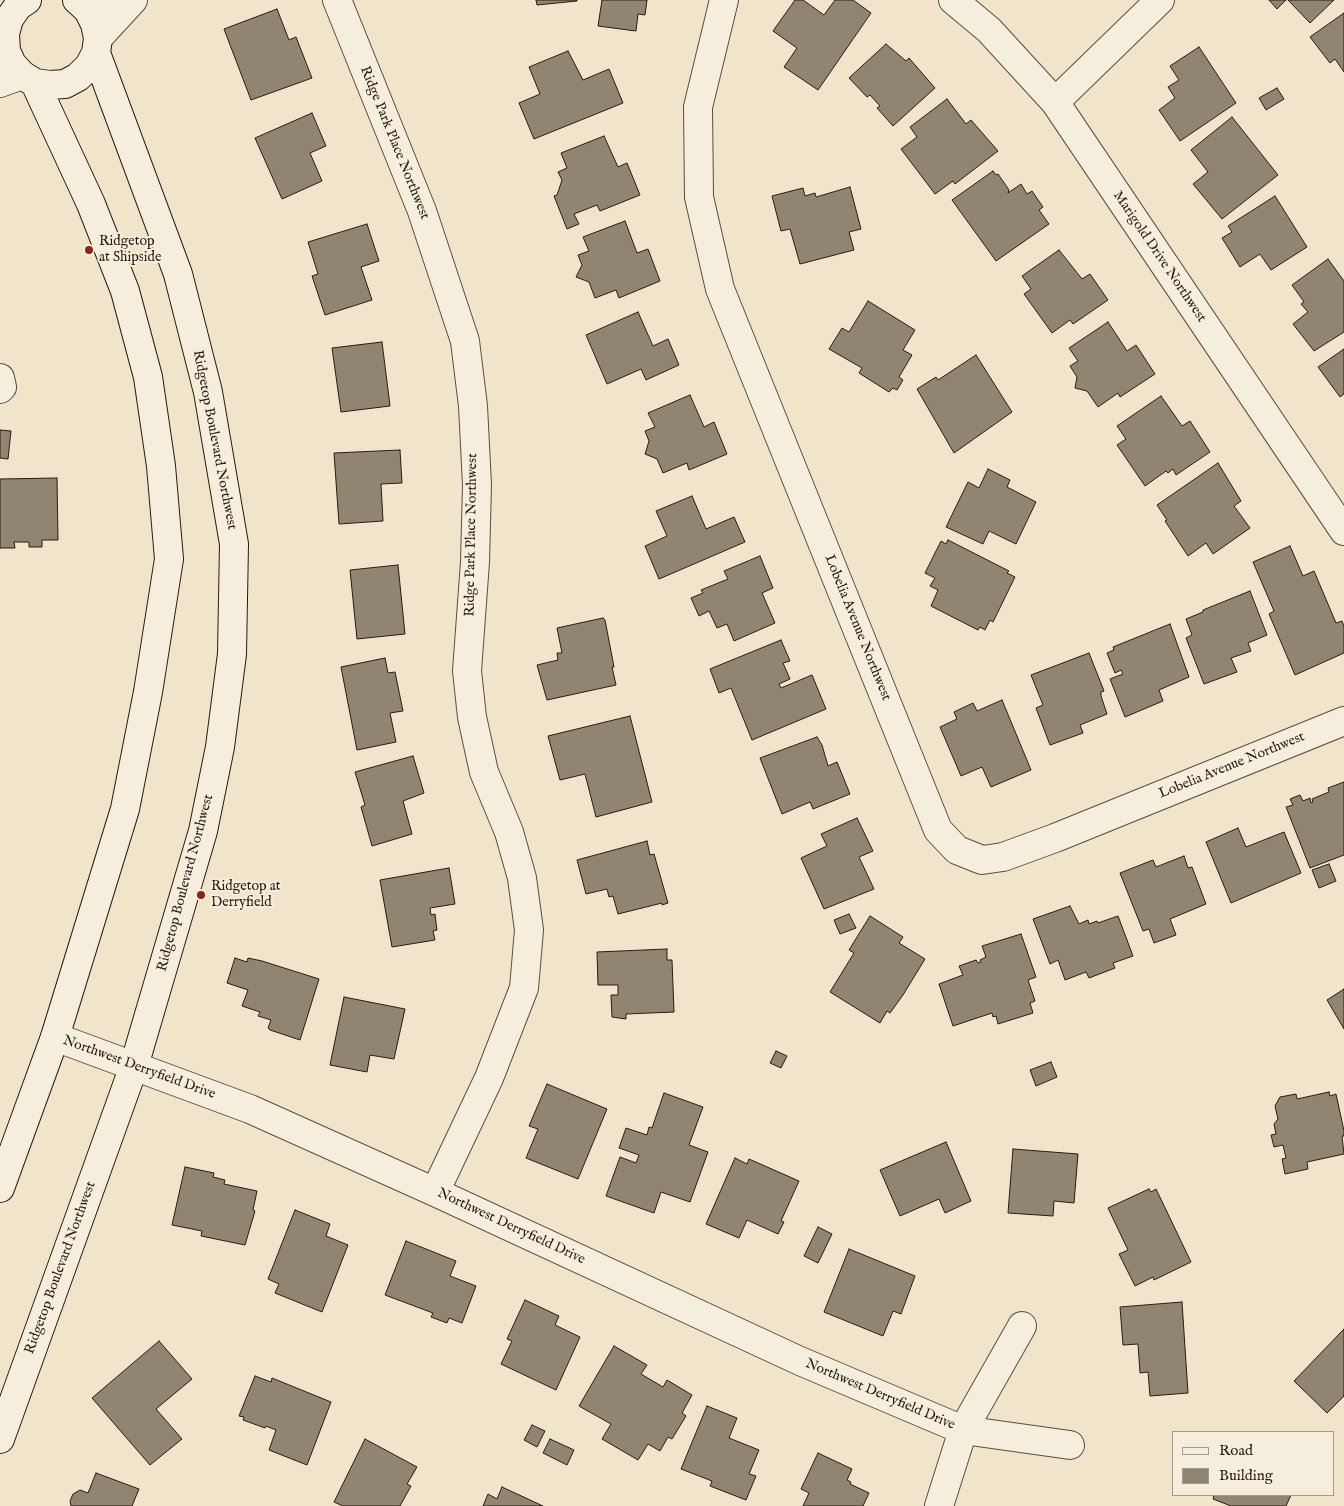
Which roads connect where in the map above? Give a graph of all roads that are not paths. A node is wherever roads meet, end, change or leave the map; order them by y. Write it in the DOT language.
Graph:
graph roads {
  1 [pos="112,0"];
  2 [pos="133,0"];
  3 [pos="337,0"];
  4 [pos="724,0"];
  5 [pos="953,0"];
  6 [pos="1160,0"];
  7 [pos="79,2"];
  8 [pos="8,22"];
  9 [pos="97,46"];
  10 [pos="19,81"];
  11 [pos="1055,102"];
  12 [pos="0,378"];
  13 [pos="0,389"];
  14 [pos="1344,531"];
  15 [pos="1344,721"];
  16 [pos="55,1036"];
  17 [pos="134,1066"];
  18 [pos="0,1188"];
  19 [pos="435,1192"];
  20 [pos="1022,1326"];
  21 [pos="963,1430"];
  22 [pos="0,1439"];
  23 [pos="1070,1445"];
  24 [pos="939,1506"];
  1 -- 7 [label="street"];
  2 -- 9 [label="street"];
  3 -- 19 [label="street, Ridge Park Place Northwest"];
  4 -- 15 [label="street, Lobelia Avenue Northwest"];
  5 -- 11 [label="street, Marigold Drive Northwest"];
  6 -- 11 [label="street"];
  7 -- 9 [label="street, Ridgetop Boulevard Northwest"];
  8 -- 10 [label="street"];
  9 -- 10 [label="street"];
  9 -- 17 [label="street, Ridgetop Boulevard Northwest"];
  10 -- 16 [label="street"];
  11 -- 14 [label="street, Marigold Drive Northwest"];
  12 -- 13 [label="street"];
  16 -- 17 [label="street, Northwest Derryfield Drive"];
  16 -- 18 [label="street"];
  17 -- 19 [label="street, Northwest Derryfield Drive"];
  17 -- 22 [label="street, Ridgetop Boulevard Northwest"];
  19 -- 21 [label="street, Northwest Derryfield Drive"];
  20 -- 21 [label="street"];
  21 -- 23 [label="street, Northwest Derryfield Drive"];
  21 -- 24 [label="street"];
}
